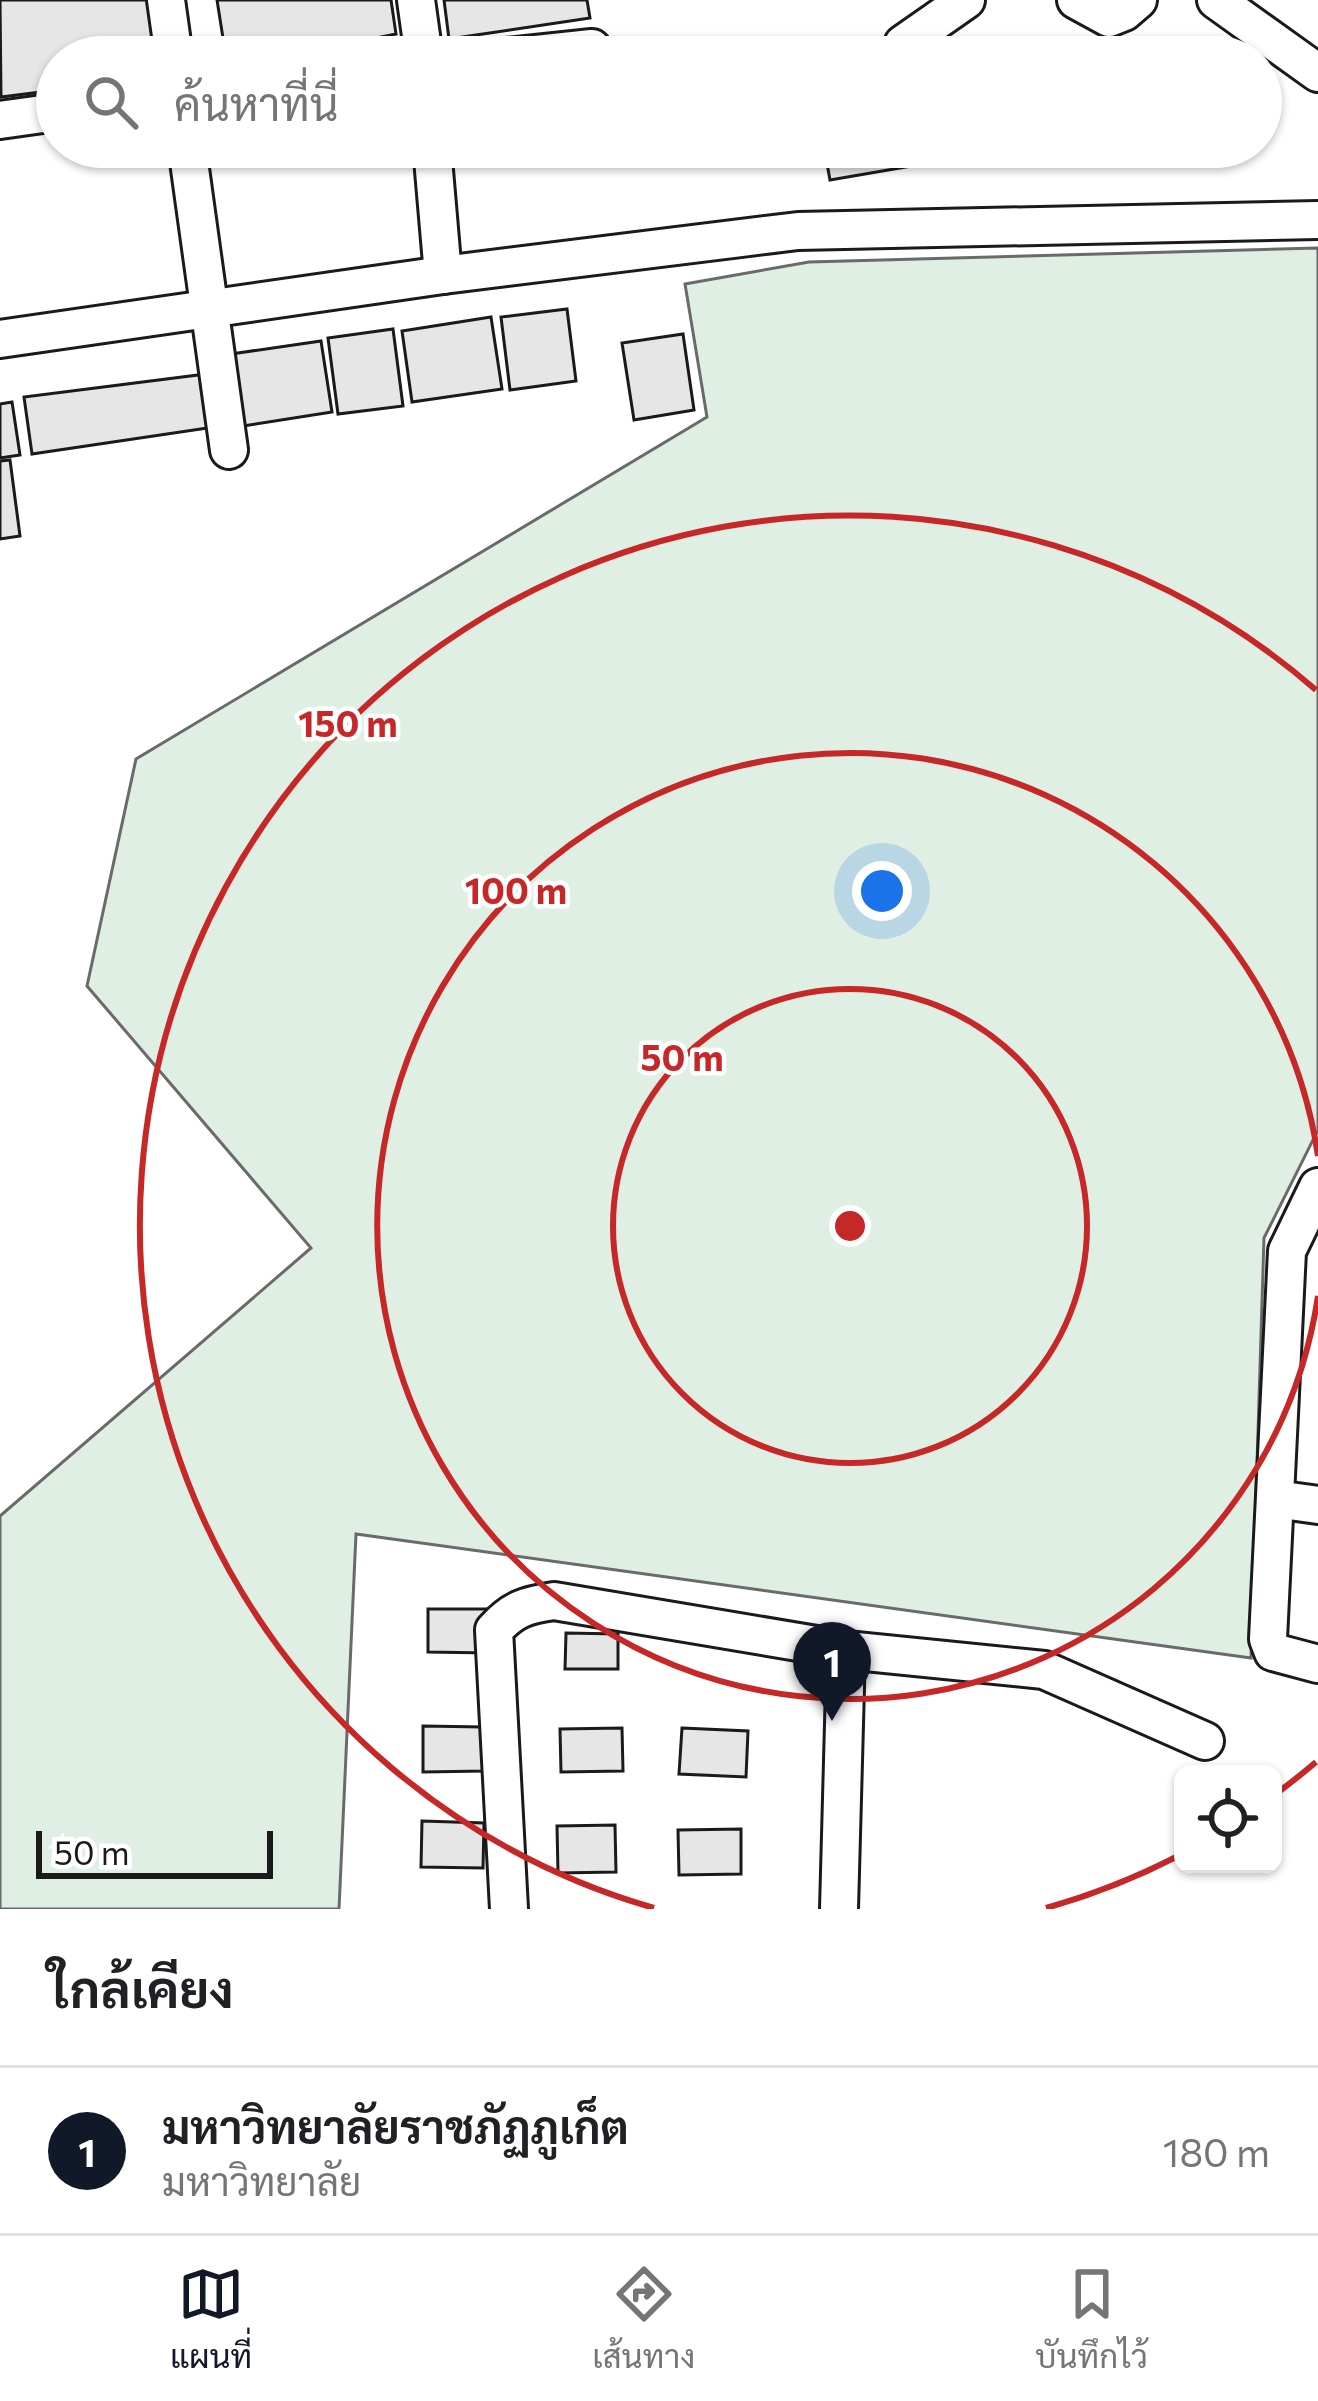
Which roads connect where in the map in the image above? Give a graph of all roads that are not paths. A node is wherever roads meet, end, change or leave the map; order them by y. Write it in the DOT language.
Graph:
graph roads {
  1 [pos="166,0"];
  2 [pos="416,0"];
  3 [pos="966,0"];
  4 [pos="1076,0"];
  5 [pos="1138,0"];
  6 [pos="1216,0"];
  7 [pos="171,36"];
  8 [pos="421,36"];
  9 [pos="914,36"];
  10 [pos="1266,36"];
  11 [pos="1282,47"];
  12 [pos="1318,73"];
  13 [pos="36,115"];
  14 [pos="0,120"];
  15 [pos="190,168"];
  16 [pos="434,168"];
  17 [pos="1318,220"];
  18 [pos="443,275"];
  19 [pos="211,310"];
  20 [pos="0,339"];
  21 [pos="229,450"];
  22 [pos="1318,1187"];
  23 [pos="1275,1499"];
  24 [pos="1318,1505"];
  25 [pos="846,1650"];
  26 [pos="1318,1664"];
  27 [pos="1205,1742"];
  28 [pos="509,1909"];
  29 [pos="838,1909"];
  1 -- 7 [label="street"];
  2 -- 8 [label="street"];
  3 -- 9 [label="street"];
  4 -- 5 [label="street"];
  6 -- 10 [label="street"];
  11 -- 12 [label="street"];
  13 -- 14 [label="street"];
  15 -- 19 [label="street"];
  16 -- 18 [label="street"];
  17 -- 18 [label="street"];
  18 -- 19 [label="street"];
  19 -- 20 [label="street"];
  19 -- 21 [label="street"];
  22 -- 23 [label="street"];
  23 -- 24 [label="street"];
  23 -- 26 [label="street"];
  25 -- 27 [label="street"];
  25 -- 28 [label="street"];
  25 -- 29 [label="street"];
}
